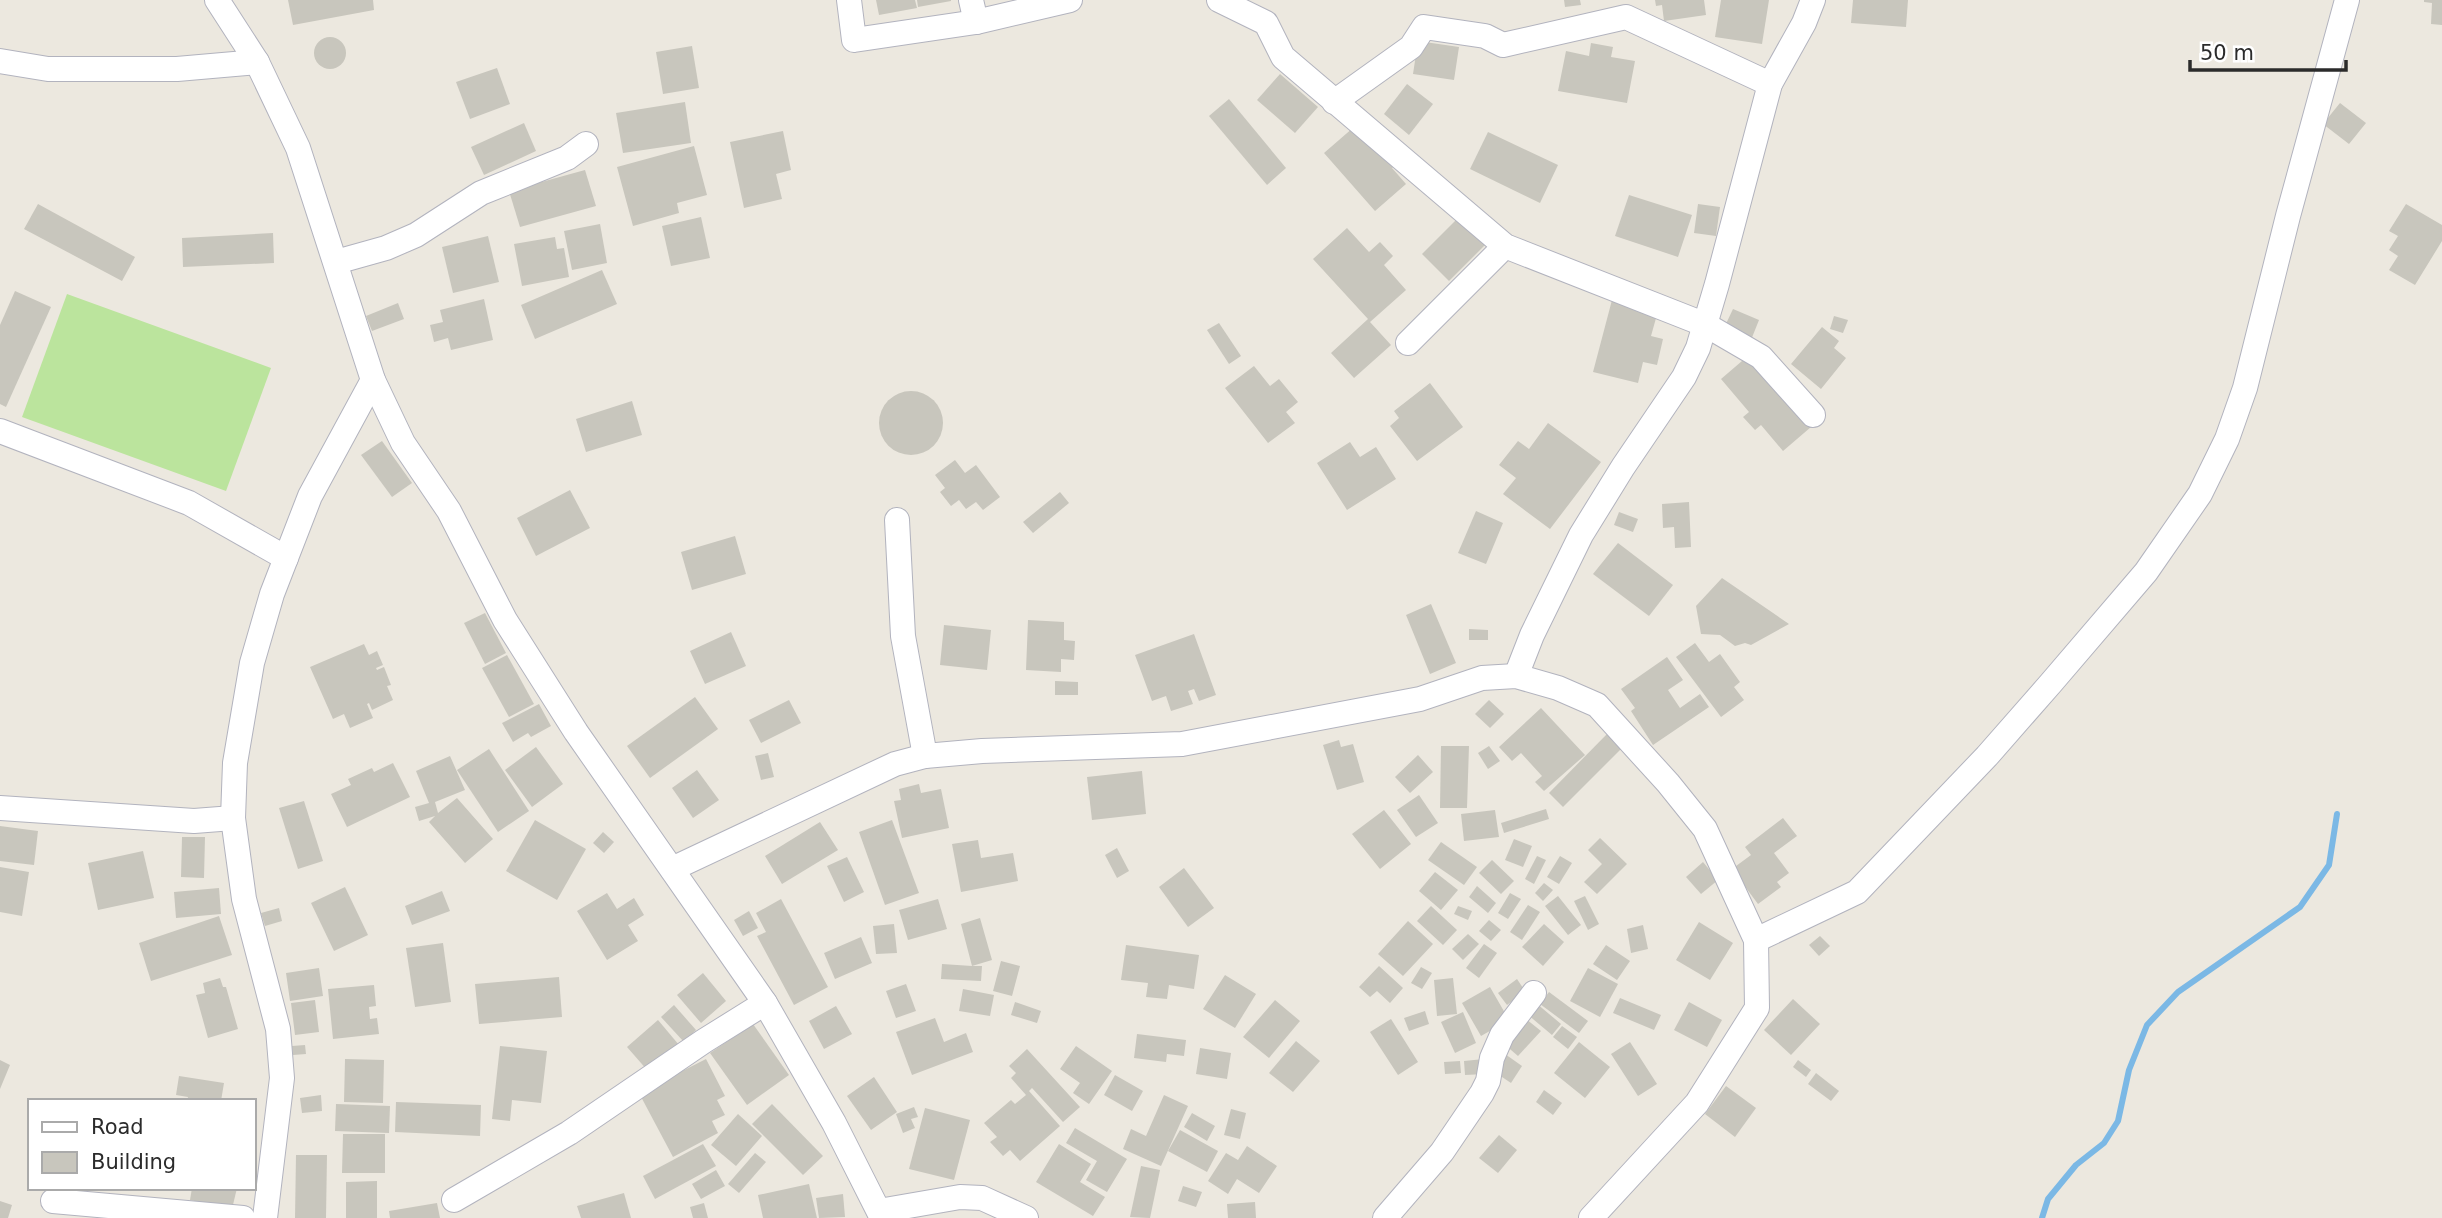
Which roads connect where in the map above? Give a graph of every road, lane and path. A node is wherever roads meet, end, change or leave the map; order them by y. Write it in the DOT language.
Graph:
graph roads {
  1 [pos="217,0"];
  2 [pos="849,0"];
  3 [pos="1070,0"];
  4 [pos="1219,0"];
  5 [pos="1813,0"];
  6 [pos="2347,0"];
  7 [pos="974,11"];
  8 [pos="0,61"];
  9 [pos="257,62"];
  10 [pos="1770,84"];
  11 [pos="1334,102"];
  12 [pos="586,144"];
  13 [pos="1505,246"];
  14 [pos="336,262"];
  15 [pos="1706,325"];
  16 [pos="1408,343"];
  17 [pos="373,380"];
  18 [pos="1814,415"];
  19 [pos="0,432"];
  20 [pos="897,520"];
  21 [pos="286,558"];
  22 [pos="1516,676"];
  23 [pos="925,756"];
  24 [pos="0,808"];
  25 [pos="233,818"];
  26 [pos="672,869"];
  27 [pos="1756,940"];
  28 [pos="1534,993"];
  29 [pos="765,1003"];
  30 [pos="454,1200"];
  31 [pos="53,1201"];
  32 [pos="881,1214"];
  33 [pos="243,1218"];
  34 [pos="265,1218"];
  35 [pos="1026,1218"];
  36 [pos="1385,1218"];
  37 [pos="1591,1218"];
  1 -- 9 [label="street"];
  2 -- 7 [label="street"];
  3 -- 7 [label="street"];
  4 -- 11 [label="street"];
  5 -- 10 [label="street"];
  6 -- 27 [label="street"];
  8 -- 9 [label="street"];
  9 -- 14 [label="street"];
  10 -- 11 [label="street"];
  10 -- 15 [label="street"];
  11 -- 13 [label="street"];
  12 -- 14 [label="street"];
  13 -- 15 [label="street"];
  13 -- 16 [label="street"];
  14 -- 17 [label="street"];
  15 -- 18 [label="street"];
  15 -- 22 [label="street"];
  17 -- 21 [label="street"];
  17 -- 26 [label="street"];
  19 -- 21 [label="street"];
  20 -- 23 [label="street"];
  21 -- 25 [label="street"];
  22 -- 23 [label="street"];
  22 -- 27 [label="street"];
  23 -- 26 [label="street"];
  24 -- 25 [label="street"];
  25 -- 34 [label="street"];
  26 -- 29 [label="street"];
  27 -- 37 [label="street"];
  28 -- 36 [label="street"];
  29 -- 30 [label="street"];
  29 -- 32 [label="street"];
  31 -- 33 [label="street"];
  32 -- 35 [label="street"];
}
